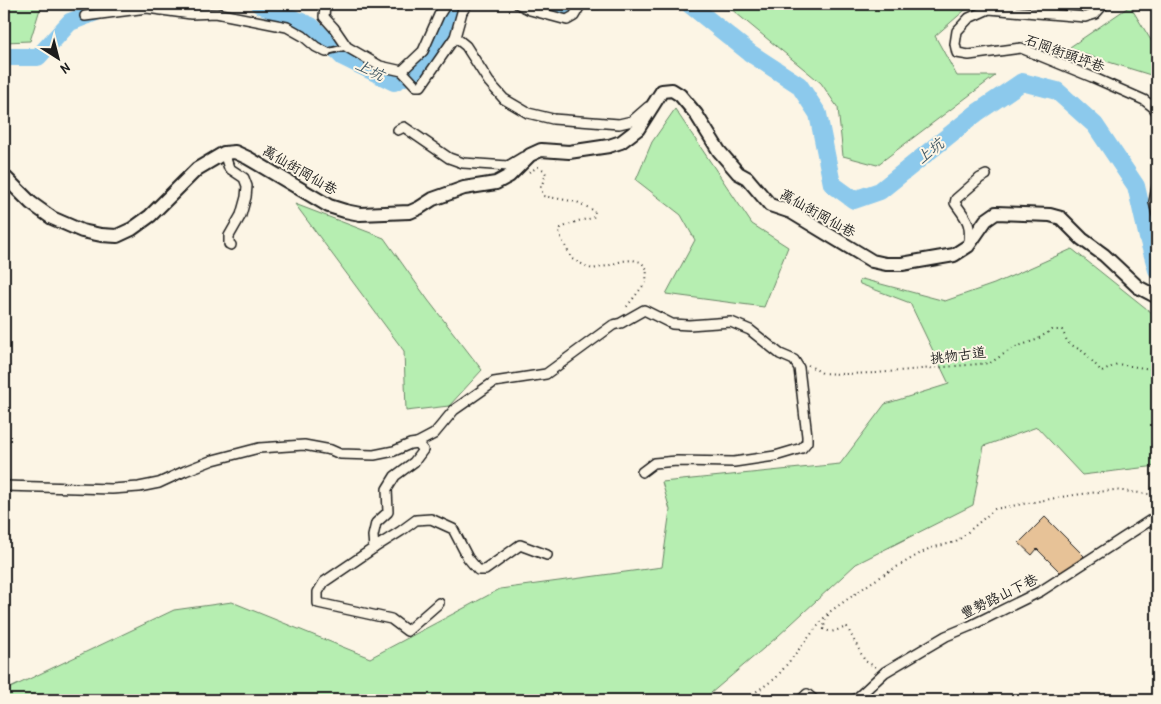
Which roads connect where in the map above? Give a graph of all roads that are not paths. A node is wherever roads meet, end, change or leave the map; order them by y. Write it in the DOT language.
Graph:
graph roads {
  1 [pos="325,4"];
  2 [pos="446,4"];
  3 [pos="467,4"];
  4 [pos="518,4"];
  5 [pos="581,4"];
  6 [pos="1104,4"];
  7 [pos="85,16"];
  8 [pos="455,37"];
  9 [pos="347,47"];
  10 [pos="326,52"];
  11 [pos="402,71"];
  12 [pos="655,101"];
  13 [pos="1157,112"];
  14 [pos="398,130"];
  15 [pos="224,153"];
  16 [pos="530,156"];
  17 [pos="4,176"];
  18 [pos="986,176"];
  19 [pos="1157,187"];
  20 [pos="1157,214"];
  21 [pos="231,245"];
  22 [pos="968,246"];
  23 [pos="1157,297"];
  24 [pos="417,443"];
  25 [pos="642,472"];
  26 [pos="4,486"];
  27 [pos="1157,516"];
  28 [pos="374,548"];
  29 [pos="547,555"];
  30 [pos="439,603"];
  31 [pos="801,700"];
  32 [pos="814,700"];
  33 [pos="855,700"];
  1 -- 9 [label="street"];
  2 -- 11 [label="street"];
  3 -- 8 [label="street"];
  4 -- 5 [label="street"];
  6 -- 13 [label="street, 石岡街頭坪巷"];
  7 -- 10 [label="street"];
  8 -- 11 [label="street"];
  8 -- 12 [label="street"];
  9 -- 10 [label="lane"];
  9 -- 11 [label="street"];
  12 -- 16 [label="street"];
  12 -- 22 [label="street, 萬仙街岡仙巷"];
  14 -- 16 [label="street"];
  15 -- 16 [label="street, 萬仙街岡仙巷"];
  15 -- 17 [label="street"];
  15 -- 21 [label="street"];
  18 -- 22 [label="street"];
  19 -- 20 [label="street"];
  22 -- 23 [label="street"];
  24 -- 25 [label="street"];
  24 -- 26 [label="street"];
  24 -- 28 [label="street"];
  27 -- 33 [label="street, 豐勢路山下巷"];
  28 -- 29 [label="street"];
  28 -- 30 [label="street"];
  31 -- 32 [label="street"];
}
